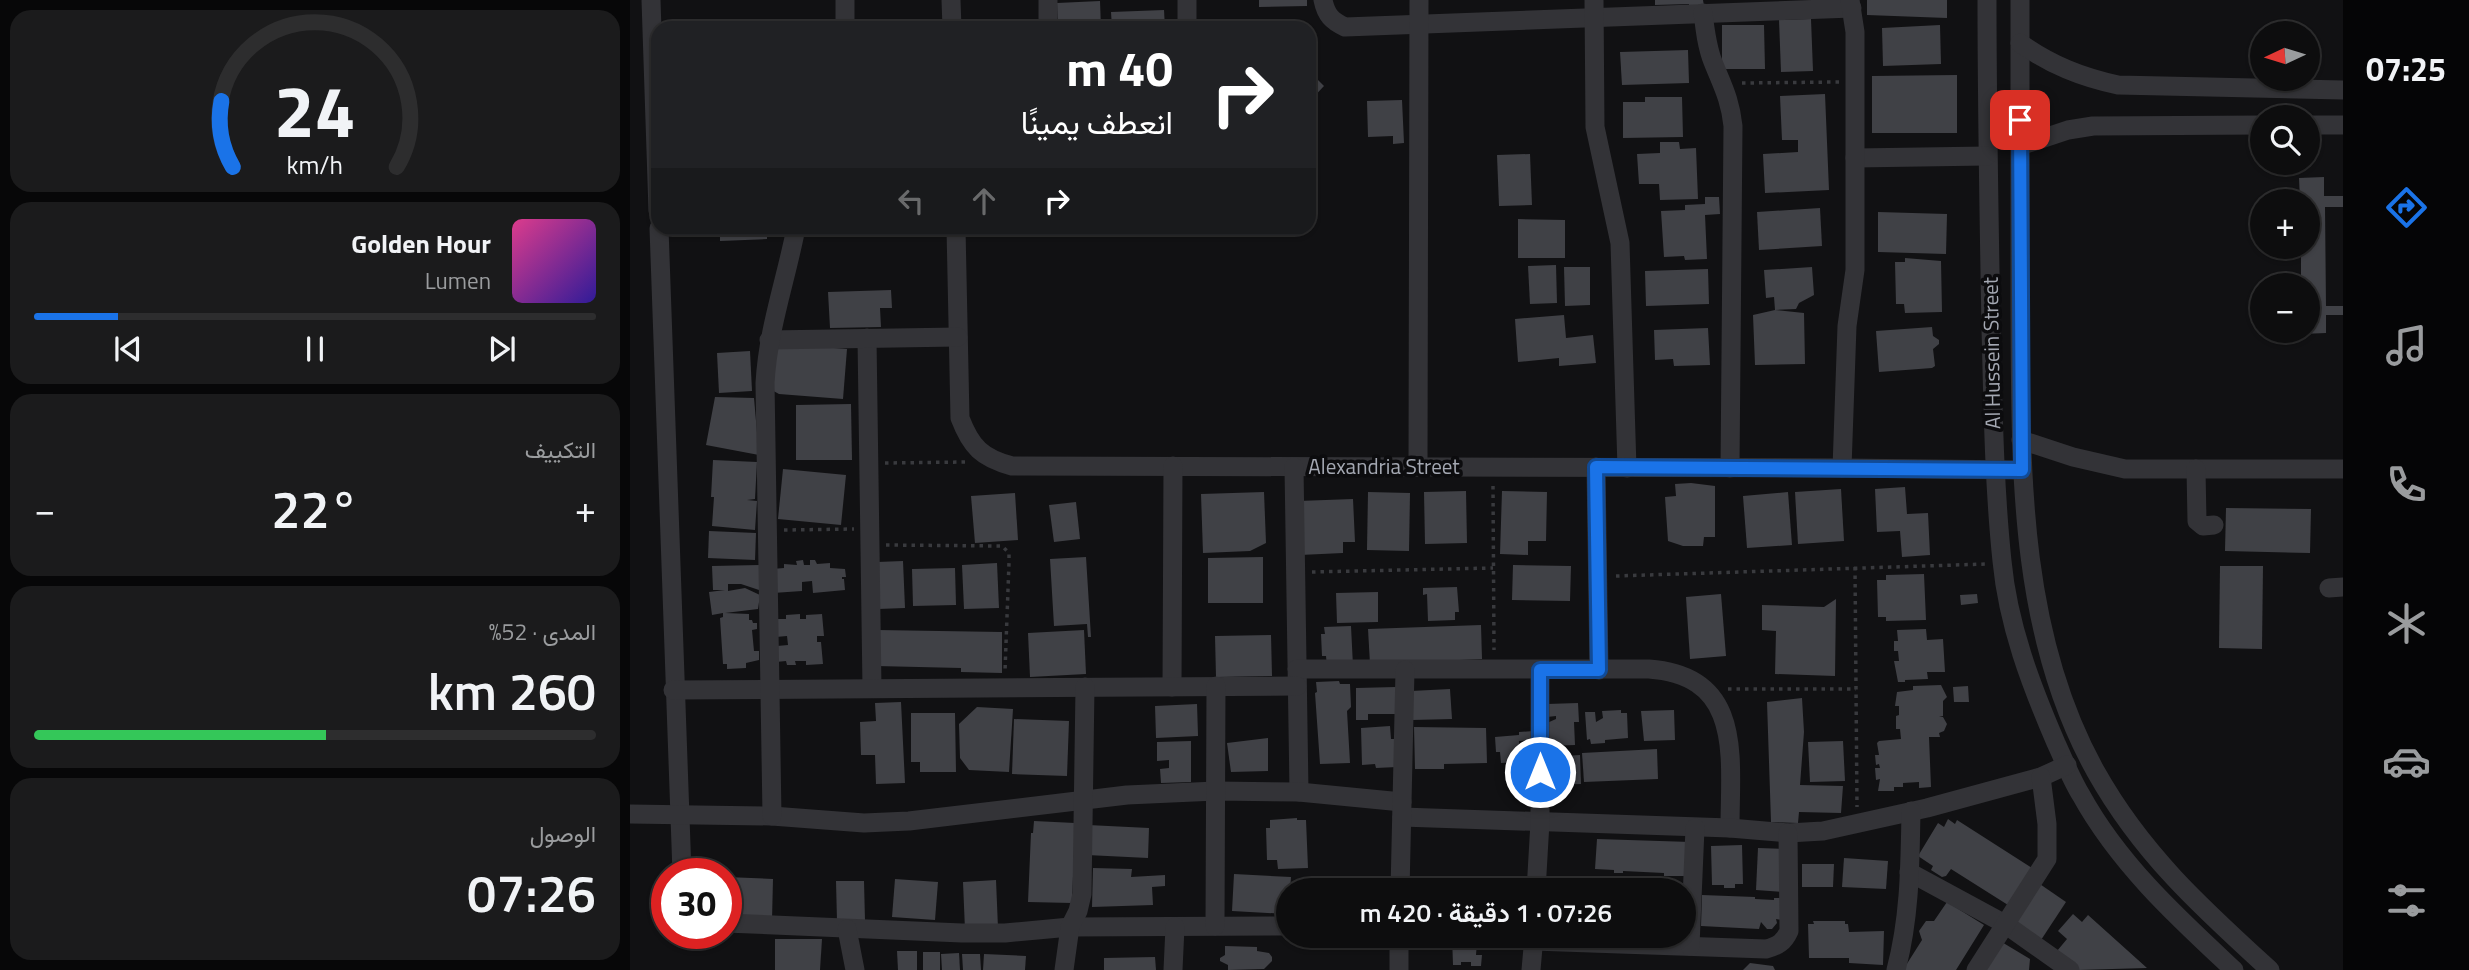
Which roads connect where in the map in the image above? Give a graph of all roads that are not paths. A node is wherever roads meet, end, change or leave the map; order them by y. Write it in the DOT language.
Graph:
graph roads {
  1 [pos="651,0"];
  2 [pos="845,0"];
  3 [pos="951,0"];
  4 [pos="1048,0"];
  5 [pos="1188,0"];
  6 [pos="1324,0"];
  7 [pos="1419,0"];
  8 [pos="1987,0"];
  9 [pos="2020,0"];
  10 [pos="1851,4"];
  11 [pos="1594,9"];
  12 [pos="1703,13"];
  13 [pos="652,21"];
  14 [pos="845,21"];
  15 [pos="952,21"];
  16 [pos="1048,21"];
  17 [pos="1187,21"];
  18 [pos="1419,24"];
  19 [pos="2020,43"];
  20 [pos="2343,90"];
  21 [pos="2250,125"];
  22 [pos="2320,125"];
  23 [pos="2343,125"];
  24 [pos="2020,146"];
  25 [pos="1987,156"];
  26 [pos="1855,158"];
  27 [pos="659,235"];
  28 [pos="795,235"];
  29 [pos="956,235"];
  30 [pos="958,337"];
  31 [pos="867,338"];
  32 [pos="769,340"];
  33 [pos="2021,440"];
  34 [pos="1173,466"];
  35 [pos="1294,467"];
  36 [pos="1418,467"];
  37 [pos="1596,467"];
  38 [pos="1627,468"];
  39 [pos="1730,468"];
  40 [pos="1842,468"];
  41 [pos="2343,468"];
  42 [pos="2196,469"];
  43 [pos="1995,470"];
  44 [pos="2022,470"];
  45 [pos="2214,525"];
  46 [pos="1405,670"];
  47 [pos="1540,670"];
  48 [pos="1599,670"];
  49 [pos="1297,678"];
  50 [pos="1216,686"];
  51 [pos="1085,687"];
  52 [pos="1172,687"];
  53 [pos="872,688"];
  54 [pos="771,689"];
  55 [pos="673,690"];
  56 [pos="2067,765"];
  57 [pos="2041,777"];
  58 [pos="1216,791"];
  59 [pos="1299,792"];
  60 [pos="1082,799"];
  61 [pos="1402,810"];
  62 [pos="1911,811"];
  63 [pos="630,814"];
  64 [pos="679,815"];
  65 [pos="772,816"];
  66 [pos="1539,822"];
  67 [pos="1695,828"];
  68 [pos="1730,828"];
  69 [pos="1788,833"];
  70 [pos="681,858"];
  71 [pos="1909,872"];
  72 [pos="1400,878"];
  73 [pos="1537,878"];
  74 [pos="1693,878"];
  75 [pos="2193,899"];
  76 [pos="2178,918"];
  77 [pos="742,924"];
  78 [pos="2005,924"];
  79 [pos="1215,926"];
  80 [pos="1276,926"];
  81 [pos="1070,927"];
  82 [pos="1175,927"];
  83 [pos="846,929"];
  84 [pos="1696,946"];
  85 [pos="1399,948"];
  86 [pos="1532,948"];
  87 [pos="2059,967"];
  88 [pos="855,970"];
  89 [pos="1064,970"];
  90 [pos="1173,970"];
  91 [pos="1399,970"];
  92 [pos="1531,970"];
  93 [pos="1896,970"];
  94 [pos="1976,970"];
  95 [pos="2234,970"];
  96 [pos="2270,970"];
  1 -- 13 [label="street"];
  2 -- 14 [label="street"];
  3 -- 15 [label="street"];
  4 -- 16 [label="street"];
  5 -- 17 [label="street"];
  6 -- 18 [label="street"];
  7 -- 18 [label="street"];
  8 -- 25 [label="street, Al Hussein Street"];
  9 -- 19 [label="street, Al Hussein Street"];
  10 -- 12 [label="street"];
  10 -- 26 [label="street"];
  11 -- 12 [label="street"];
  11 -- 18 [label="street"];
  11 -- 38 [label="street"];
  12 -- 39 [label="street"];
  18 -- 36 [label="street"];
  19 -- 20 [label="street"];
  19 -- 24 [label="street, Al Hussein Street"];
  21 -- 24 [label="street"];
  22 -- 23 [label="street"];
  24 -- 33 [label="street, Al Hussein Street"];
  25 -- 26 [label="street"];
  25 -- 43 [label="street, Al Hussein Street"];
  26 -- 40 [label="street"];
  27 -- 55 [label="street"];
  28 -- 32 [label="street"];
  29 -- 30 [label="street"];
  30 -- 31 [label="street"];
  30 -- 34 [label="street, Alexandria Street"];
  31 -- 32 [label="street"];
  31 -- 53 [label="street"];
  32 -- 54 [label="street"];
  33 -- 42 [label="street"];
  33 -- 44 [label="street, Al Hussein Street"];
  34 -- 35 [label="street, Alexandria Street"];
  34 -- 52 [label="street"];
  35 -- 36 [label="street, Alexandria Street"];
  35 -- 49 [label="street"];
  36 -- 37 [label="street, Alexandria Street"];
  37 -- 38 [label="street, Alexandria Street"];
  37 -- 48 [label="street"];
  38 -- 39 [label="street, Alexandria Street"];
  39 -- 40 [label="street, Alexandria Street"];
  40 -- 43 [label="street, Alexandria Street"];
  41 -- 42 [label="street"];
  42 -- 45 [label="street"];
  43 -- 44 [label="street, Alexandria Street"];
  43 -- 56 [label="street, Al Hussein Street"];
  44 -- 75 [label="street, Al Hussein Street"];
  46 -- 47 [label="street"];
  46 -- 49 [label="street"];
  46 -- 61 [label="street"];
  47 -- 48 [label="street"];
  47 -- 66 [label="street"];
  48 -- 68 [label="street"];
  49 -- 50 [label="street"];
  49 -- 59 [label="street"];
  50 -- 52 [label="street"];
  50 -- 58 [label="street"];
  51 -- 52 [label="street"];
  51 -- 53 [label="street"];
  51 -- 60 [label="street"];
  53 -- 54 [label="street"];
  54 -- 55 [label="street"];
  54 -- 65 [label="street"];
  55 -- 64 [label="street"];
  56 -- 57 [label="street"];
  56 -- 76 [label="street, Al Hussein Street"];
  57 -- 62 [label="street"];
  57 -- 78 [label="street"];
  58 -- 59 [label="street"];
  58 -- 60 [label="street"];
  58 -- 79 [label="street"];
  59 -- 61 [label="street"];
  60 -- 65 [label="street"];
  60 -- 81 [label="street"];
  61 -- 66 [label="street"];
  61 -- 72 [label="street"];
  62 -- 69 [label="street"];
  62 -- 71 [label="street"];
  63 -- 64 [label="street"];
  64 -- 65 [label="street"];
  64 -- 70 [label="street"];
  66 -- 67 [label="street"];
  66 -- 73 [label="street"];
  67 -- 68 [label="street"];
  67 -- 74 [label="street"];
  68 -- 69 [label="street"];
  69 -- 84 [label="street"];
  71 -- 78 [label="street"];
  71 -- 93 [label="street"];
  75 -- 76 [label="street"];
  75 -- 96 [label="street, Al Hussein Street"];
  76 -- 95 [label="street, Al Hussein Street"];
  77 -- 83 [label="street"];
  78 -- 87 [label="street"];
  78 -- 94 [label="street"];
  79 -- 80 [label="street"];
  79 -- 82 [label="street"];
  81 -- 82 [label="street"];
  81 -- 83 [label="street"];
  81 -- 89 [label="street"];
  82 -- 90 [label="street"];
  83 -- 88 [label="street"];
  85 -- 91 [label="street"];
  86 -- 92 [label="street"];
}
